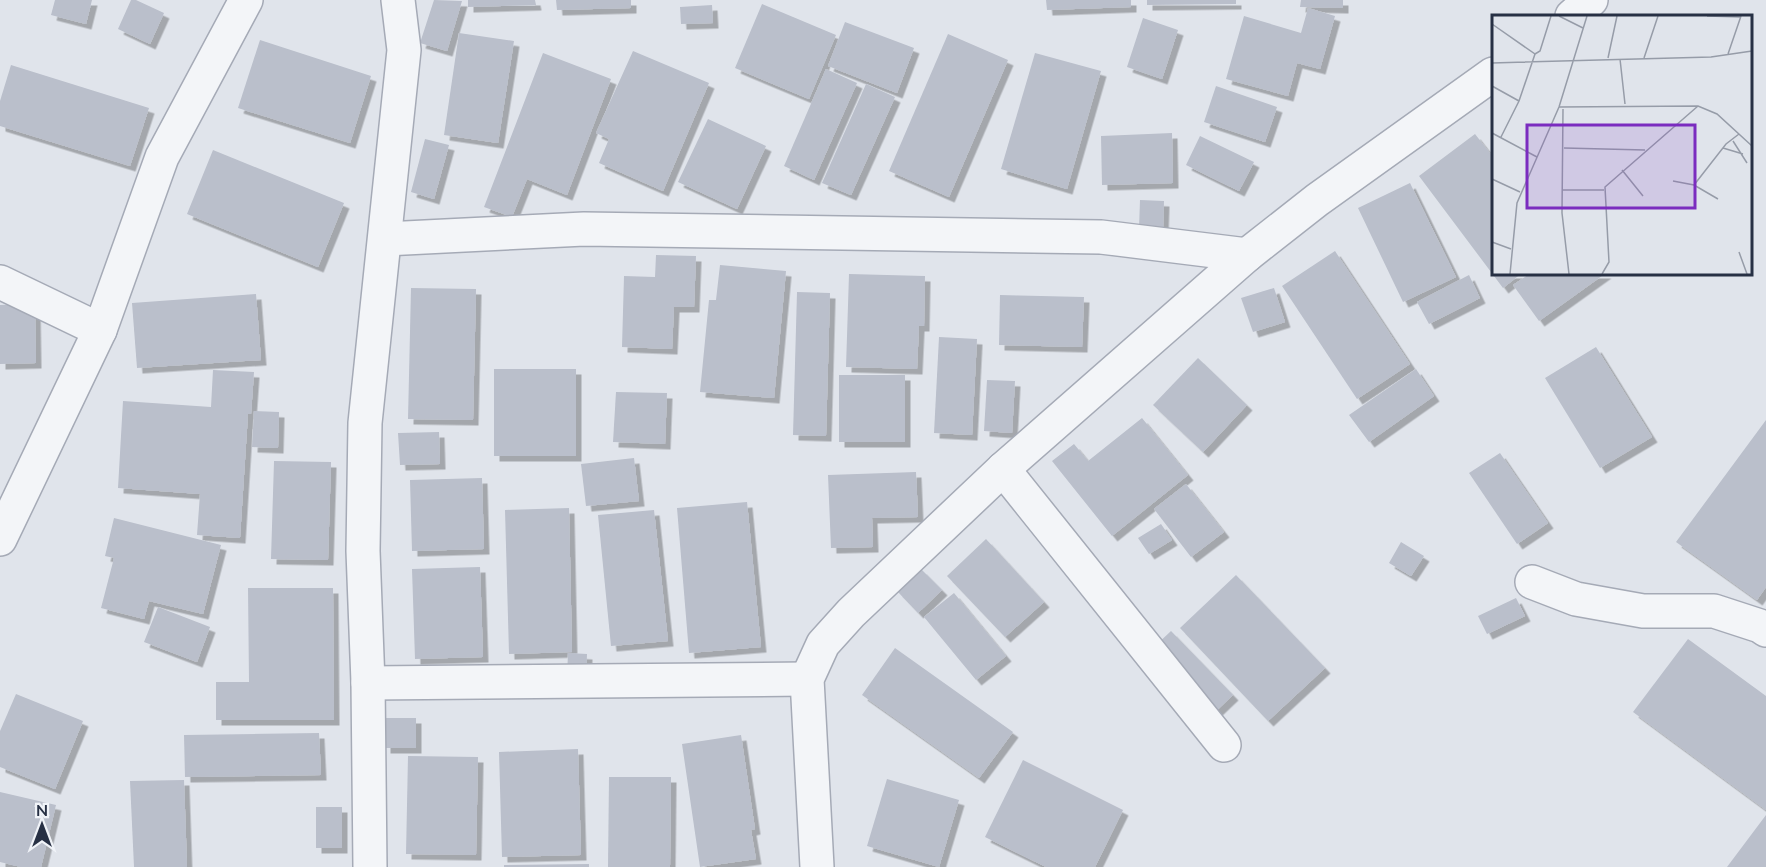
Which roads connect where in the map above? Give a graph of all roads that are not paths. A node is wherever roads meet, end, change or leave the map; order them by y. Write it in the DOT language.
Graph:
graph roads {
  1 [pos="246,0"];
  2 [pos="398,0"];
  3 [pos="1591,0"];
  4 [pos="1573,15"];
  5 [pos="1492,75"];
  6 [pos="385,239"];
  7 [pos="1247,255"];
  8 [pos="0,282"];
  9 [pos="100,330"];
  10 [pos="1003,469"];
  11 [pos="0,539"];
  12 [pos="1532,582"];
  13 [pos="1764,625"];
  14 [pos="807,679"];
  15 [pos="368,683"];
  16 [pos="1224,745"];
  17 [pos="370,867"];
  18 [pos="817,867"];
  1 -- 9 [label="street"];
  2 -- 6 [label="street"];
  3 -- 4 [label="street"];
  5 -- 7 [label="street"];
  6 -- 7 [label="street"];
  6 -- 15 [label="street"];
  7 -- 10 [label="street"];
  8 -- 9 [label="street"];
  9 -- 11 [label="street"];
  10 -- 14 [label="street"];
  10 -- 16 [label="street"];
  12 -- 13 [label="street"];
  14 -- 15 [label="street"];
  14 -- 18 [label="street"];
  15 -- 17 [label="street"];
}
